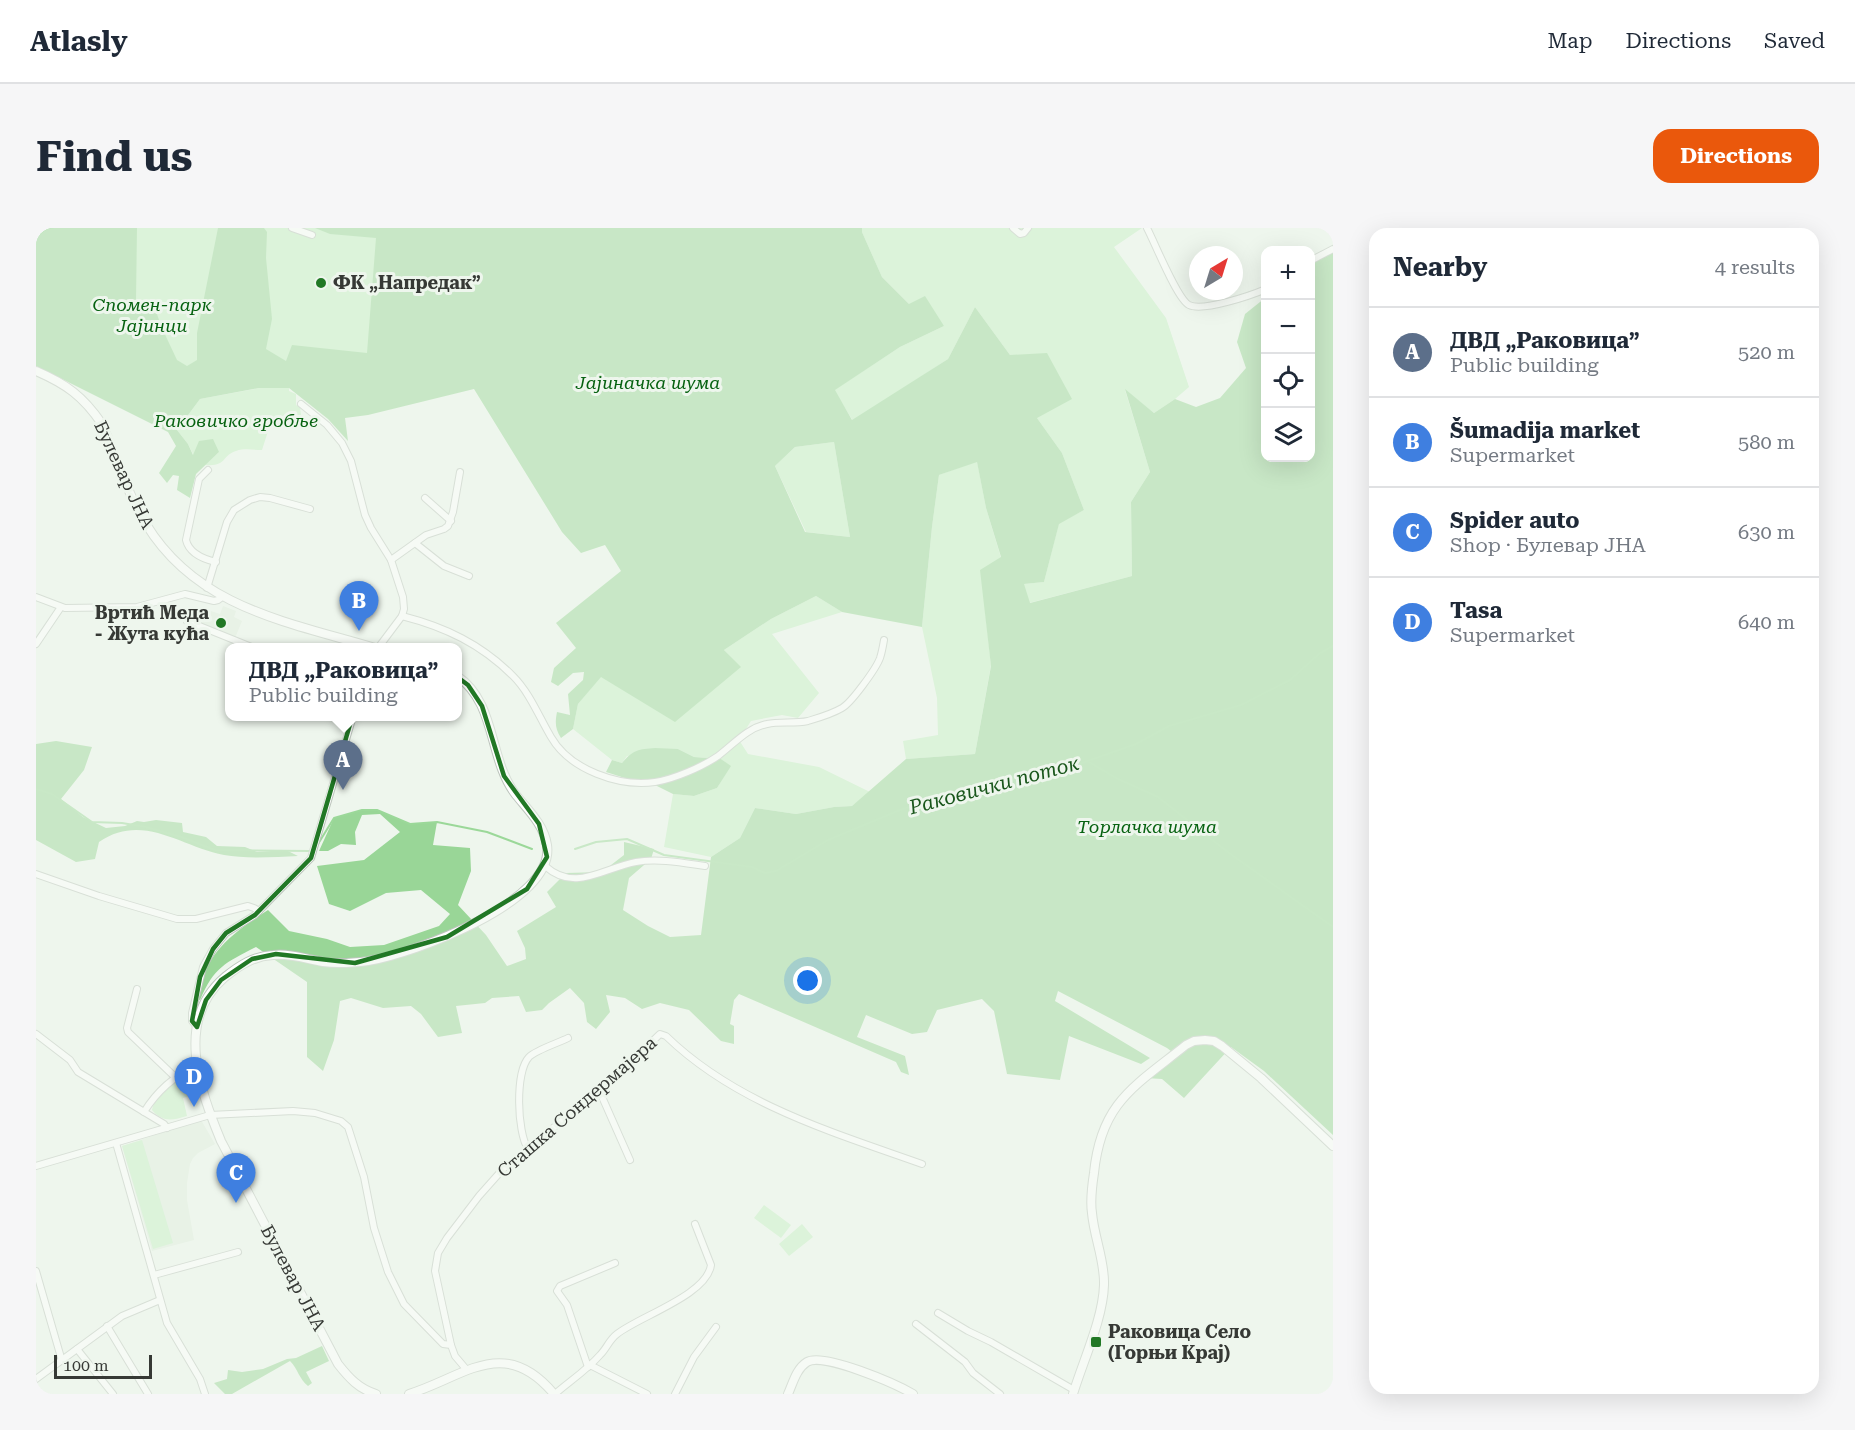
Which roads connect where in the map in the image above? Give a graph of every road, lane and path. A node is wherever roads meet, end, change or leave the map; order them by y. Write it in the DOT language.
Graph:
graph roads {
  1 [pos="292,228"];
  2 [pos="1013,228"];
  3 [pos="1147,228"];
  4 [pos="1026,230"];
  5 [pos="312,235"];
  6 [pos="1333,249"];
  7 [pos="1315,259"];
  8 [pos="1261,291"];
  9 [pos="36,371"];
  10 [pos="301,404"];
  11 [pos="208,470"];
  12 [pos="460,472"];
  13 [pos="424,498"];
  14 [pos="310,509"];
  15 [pos="451,521"];
  16 [pos="415,543"];
  17 [pos="391,560"];
  18 [pos="216,562"];
  19 [pos="469,576"];
  20 [pos="207,588"];
  21 [pos="36,597"];
  22 [pos="222,597"];
  23 [pos="61,607"];
  24 [pos="402,616"];
  25 [pos="187,621"];
  26 [pos="884,640"];
  27 [pos="242,643"];
  28 [pos="360,643"];
  29 [pos="381,643"];
  30 [pos="36,644"];
  31 [pos="462,680"];
  32 [pos="352,721"];
  33 [pos="545,866"];
  34 [pos="705,866"];
  35 [pos="36,874"];
  36 [pos="259,911"];
  37 [pos="137,989"];
  38 [pos="197,1027"];
  39 [pos="36,1034"];
  40 [pos="568,1038"];
  41 [pos="196,1066"];
  42 [pos="175,1077"];
  43 [pos="599,1090"];
  44 [pos="144,1112"];
  45 [pos="210,1115"];
  46 [pos="167,1128"];
  47 [pos="116,1143"];
  48 [pos="1333,1146"];
  49 [pos="528,1149"];
  50 [pos="630,1160"];
  51 [pos="922,1164"];
  52 [pos="36,1166"];
  53 [pos="694,1224"];
  54 [pos="238,1252"];
  55 [pos="615,1263"];
  56 [pos="36,1271"];
  57 [pos="154,1275"];
  58 [pos="160,1300"];
  59 [pos="938,1313"];
  60 [pos="916,1324"];
  61 [pos="108,1326"];
  62 [pos="716,1327"];
  63 [pos="451,1346"];
  64 [pos="77,1349"];
  65 [pos="62,1361"];
  66 [pos="589,1366"];
  67 [pos="466,1369"];
  68 [pos="36,1379"];
  69 [pos="1073,1392"];
  70 [pos="113,1394"];
  71 [pos="148,1394"];
  72 [pos="206,1394"];
  73 [pos="376,1394"];
  74 [pos="409,1394"];
  75 [pos="555,1394"];
  76 [pos="647,1394"];
  77 [pos="675,1394"];
  78 [pos="788,1394"];
  79 [pos="913,1394"];
  80 [pos="1000,1394"];
  1 -- 5 [label="street"];
  2 -- 4 [label="street"];
  3 -- 8 [label="street"];
  6 -- 7 [label="street"];
  9 -- 20 [label="main road, Булевар ЈНА"];
  10 -- 17 [label="street"];
  11 -- 18 [label="street"];
  12 -- 15 [label="street"];
  13 -- 15 [label="street"];
  14 -- 18 [label="street"];
  15 -- 16 [label="street"];
  16 -- 17 [label="street"];
  16 -- 19 [label="street"];
  17 -- 24 [label="street"];
  18 -- 20 [label="street"];
  20 -- 22 [label="main road, Булевар ЈНА"];
  21 -- 23 [label="street"];
  22 -- 23 [label="street"];
  22 -- 28 [label="main road, Булевар ЈНА"];
  23 -- 30 [label="street"];
  24 -- 26 [label="street"];
  24 -- 29 [label="street"];
  25 -- 27 [label="street"];
  31 -- 33 [label="main road"];
  32 -- 36 [label="street"];
  33 -- 34 [label="street"];
  33 -- 38 [label="main road, Булевар ЈНА"];
  35 -- 36 [label="street"];
  36 -- 38 [label="street"];
  37 -- 42 [label="street"];
  38 -- 41 [label="main road, Булевар ЈНА"];
  39 -- 44 [label="street"];
  40 -- 49 [label="street"];
  41 -- 42 [label="street"];
  41 -- 45 [label="main road, Булевар ЈНА"];
  42 -- 44 [label="street"];
  43 -- 49 [label="street, Сташка Сондермајера"];
  43 -- 50 [label="street"];
  43 -- 51 [label="street, Сташка Сондермајера"];
  44 -- 46 [label="street"];
  45 -- 46 [label="street"];
  45 -- 63 [label="street"];
  45 -- 73 [label="main road, Булевар ЈНА"];
  46 -- 47 [label="street"];
  47 -- 52 [label="street"];
  47 -- 57 [label="street"];
  48 -- 69 [label="main road"];
  49 -- 63 [label="street, Сташка Сондермајера"];
  53 -- 66 [label="street"];
  54 -- 57 [label="street"];
  55 -- 66 [label="street"];
  56 -- 65 [label="street"];
  57 -- 58 [label="street"];
  58 -- 61 [label="street"];
  58 -- 72 [label="street"];
  59 -- 69 [label="street"];
  60 -- 80 [label="street"];
  61 -- 64 [label="street"];
  61 -- 71 [label="street"];
  62 -- 77 [label="street"];
  63 -- 67 [label="street"];
  64 -- 65 [label="street"];
  64 -- 70 [label="street"];
  65 -- 68 [label="street"];
  66 -- 75 [label="street"];
  66 -- 76 [label="street"];
  67 -- 74 [label="main road"];
  67 -- 75 [label="main road"];
  78 -- 79 [label="main road"];
}
